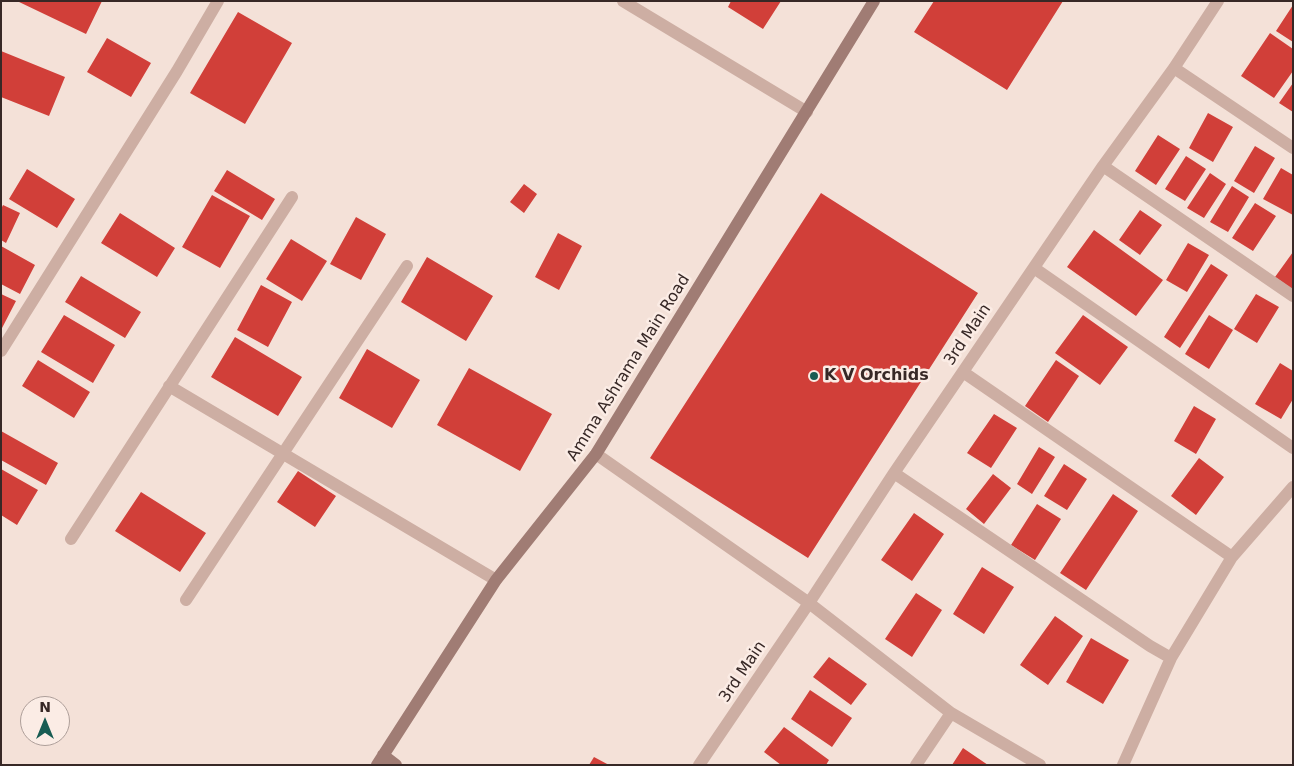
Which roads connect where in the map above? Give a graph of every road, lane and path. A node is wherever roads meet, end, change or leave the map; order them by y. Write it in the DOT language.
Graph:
graph roads {
  1 [pos="218,1"];
  2 [pos="623,1"];
  3 [pos="874,1"];
  4 [pos="1218,1"];
  5 [pos="1174,68"];
  6 [pos="807,112"];
  7 [pos="1293,148"];
  8 [pos="1103,166"];
  9 [pos="292,197"];
  10 [pos="407,266"];
  11 [pos="1034,268"];
  12 [pos="1293,296"];
  13 [pos="1,351"];
  14 [pos="963,372"];
  15 [pos="169,386"];
  16 [pos="1293,448"];
  17 [pos="283,454"];
  18 [pos="596,454"];
  19 [pos="894,473"];
  20 [pos="1293,487"];
  21 [pos="71,539"];
  22 [pos="1232,557"];
  23 [pos="496,580"];
  24 [pos="186,600"];
  25 [pos="809,603"];
  26 [pos="1171,658"];
  27 [pos="950,713"];
  28 [pos="380,760"];
  29 [pos="396,765"];
  30 [pos="699,765"];
  31 [pos="916,765"];
  32 [pos="1040,765"];
  33 [pos="1123,765"];
  1 -- 13 [label="street"];
  2 -- 6 [label="street"];
  3 -- 6 [label="street, Amma Ashrama Main Road"];
  4 -- 5 [label="street, 3rd Main"];
  5 -- 7 [label="street"];
  5 -- 8 [label="street, 3rd Main"];
  6 -- 18 [label="street, Amma Ashrama Main Road"];
  8 -- 11 [label="street, 3rd Main"];
  8 -- 12 [label="street"];
  9 -- 15 [label="street"];
  10 -- 17 [label="street"];
  11 -- 14 [label="street, 3rd Main"];
  11 -- 16 [label="street"];
  14 -- 19 [label="street, 3rd Main"];
  14 -- 22 [label="street"];
  15 -- 17 [label="street"];
  15 -- 21 [label="street"];
  17 -- 23 [label="street"];
  17 -- 24 [label="street"];
  18 -- 23 [label="street, Amma Ashrama Main Road"];
  18 -- 25 [label="street"];
  19 -- 25 [label="street, 3rd Main"];
  19 -- 26 [label="street"];
  20 -- 22 [label="street"];
  22 -- 26 [label="street"];
  23 -- 28 [label="street, Amma Ashrama Main Road"];
  25 -- 27 [label="street"];
  25 -- 30 [label="street, 3rd Main"];
  26 -- 33 [label="street"];
  27 -- 31 [label="street"];
  27 -- 32 [label="street"];
  28 -- 29 [label="street"];
}
